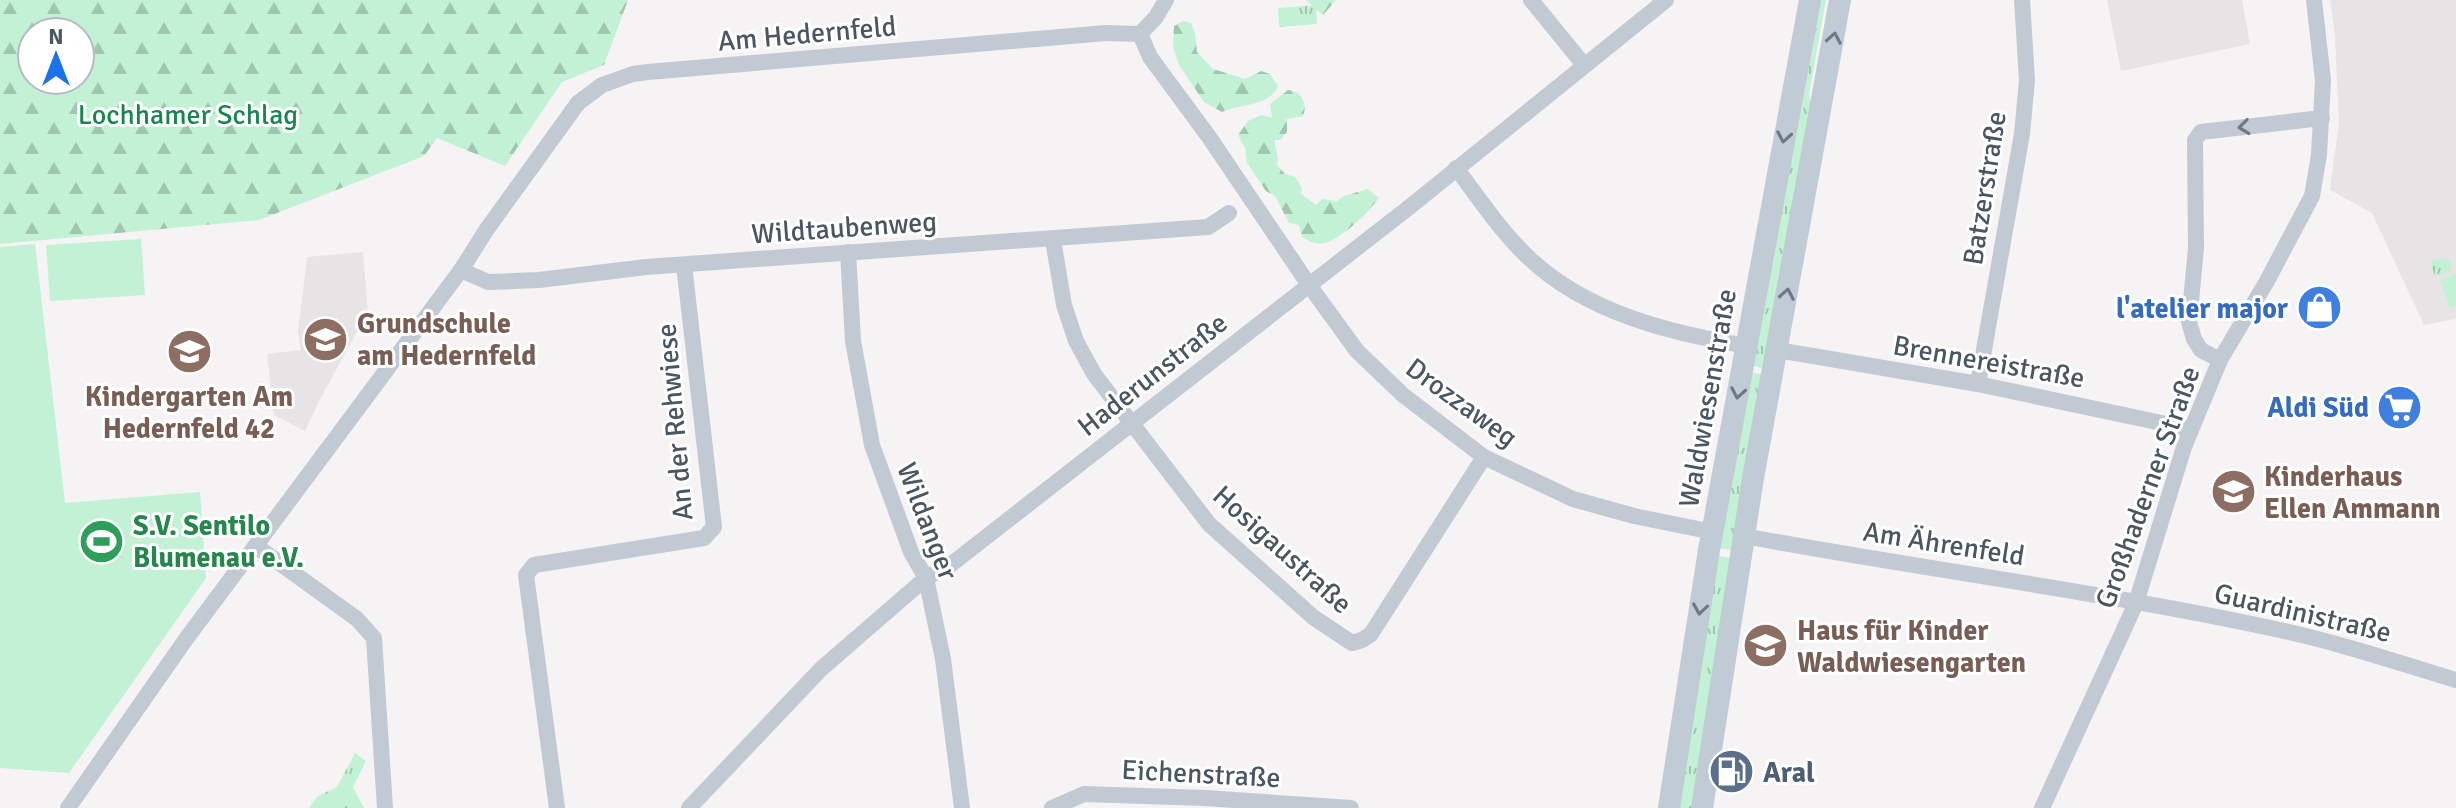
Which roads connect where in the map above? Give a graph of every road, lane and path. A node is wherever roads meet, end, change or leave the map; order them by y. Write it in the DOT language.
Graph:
graph roads {
  1 [pos="1166,0"];
  2 [pos="1531,0"];
  3 [pos="1666,0"];
  4 [pos="1810,0"];
  5 [pos="1840,0"];
  6 [pos="2022,0"];
  7 [pos="2314,0"];
  8 [pos="1140,34"];
  9 [pos="1584,65"];
  10 [pos="2322,118"];
  11 [pos="1456,168"];
  12 [pos="1229,213"];
  13 [pos="1053,240"];
  14 [pos="848,252"];
  15 [pos="684,265"];
  16 [pos="461,270"];
  17 [pos="1309,285"];
  18 [pos="1747,346"];
  19 [pos="1777,350"];
  20 [pos="2220,360"];
  21 [pos="1978,384"];
  22 [pos="1131,422"];
  23 [pos="2190,429"];
  24 [pos="1484,457"];
  25 [pos="1713,532"];
  26 [pos="1744,536"];
  27 [pos="256,546"];
  28 [pos="926,578"];
  29 [pos="2136,603"];
  30 [pos="2456,680"];
  31 [pos="68,808"];
  32 [pos="385,808"];
  33 [pos="557,808"];
  34 [pos="689,808"];
  35 [pos="962,808"];
  36 [pos="1052,808"];
  37 [pos="1351,808"];
  38 [pos="1669,808"];
  39 [pos="1702,808"];
  40 [pos="2042,808"];
  1 -- 8 [label="street"];
  2 -- 9 [label="street"];
  3 -- 9 [label="street, Haderunstraße"];
  4 -- 18 [label="main road, Waldwiesenstraße, one-way"];
  19 -- 5 [label="main road, one-way"];
  6 -- 21 [label="street, Batzerstraße"];
  7 -- 10 [label="street, Großhaderner Straße"];
  8 -- 16 [label="street, Am Hedernfeld"];
  8 -- 17 [label="street"];
  9 -- 11 [label="street, Haderunstraße"];
  10 -- 20 [label="street, Großhaderner Straße"];
  10 -- 20 [label="street, one-way"];
  11 -- 17 [label="street, Haderunstraße"];
  11 -- 18 [label="street"];
  12 -- 13 [label="street, Wildtaubenweg"];
  13 -- 14 [label="street, Wildtaubenweg"];
  13 -- 22 [label="street, Hosigaustraße"];
  14 -- 15 [label="street, Wildtaubenweg"];
  14 -- 28 [label="street, Wildanger"];
  15 -- 16 [label="street, Wildtaubenweg"];
  15 -- 33 [label="street, An der Rehwiese"];
  16 -- 27 [label="street, Am Hedernfeld"];
  17 -- 22 [label="street, Haderunstraße"];
  17 -- 24 [label="street, Drozzaweg"];
  18 -- 25 [label="main road, Waldwiesenstraße, one-way"];
  19 -- 21 [label="street, Brennereistraße"];
  19 -- 26 [label="main road"];
  20 -- 23 [label="street, Großhaderner Straße"];
  21 -- 23 [label="street, Brennereistraße"];
  22 -- 24 [label="street, Hosigaustraße"];
  22 -- 28 [label="street, Haderunstraße"];
  23 -- 29 [label="street, Großhaderner Straße"];
  24 -- 25 [label="street, Drozzaweg"];
  25 -- 38 [label="main road, Waldwiesenstraße, one-way"];
  26 -- 29 [label="street, Am Ährenfeld"];
  26 -- 39 [label="main road"];
  27 -- 31 [label="street, Am Hedernfeld"];
  27 -- 32 [label="street"];
  28 -- 34 [label="street, Haderunstraße"];
  28 -- 35 [label="street, Wildanger"];
  29 -- 30 [label="street, Guardinistraße"];
  29 -- 40 [label="street, Großhaderner Straße"];
  36 -- 37 [label="street, Eichenstraße"];
}
